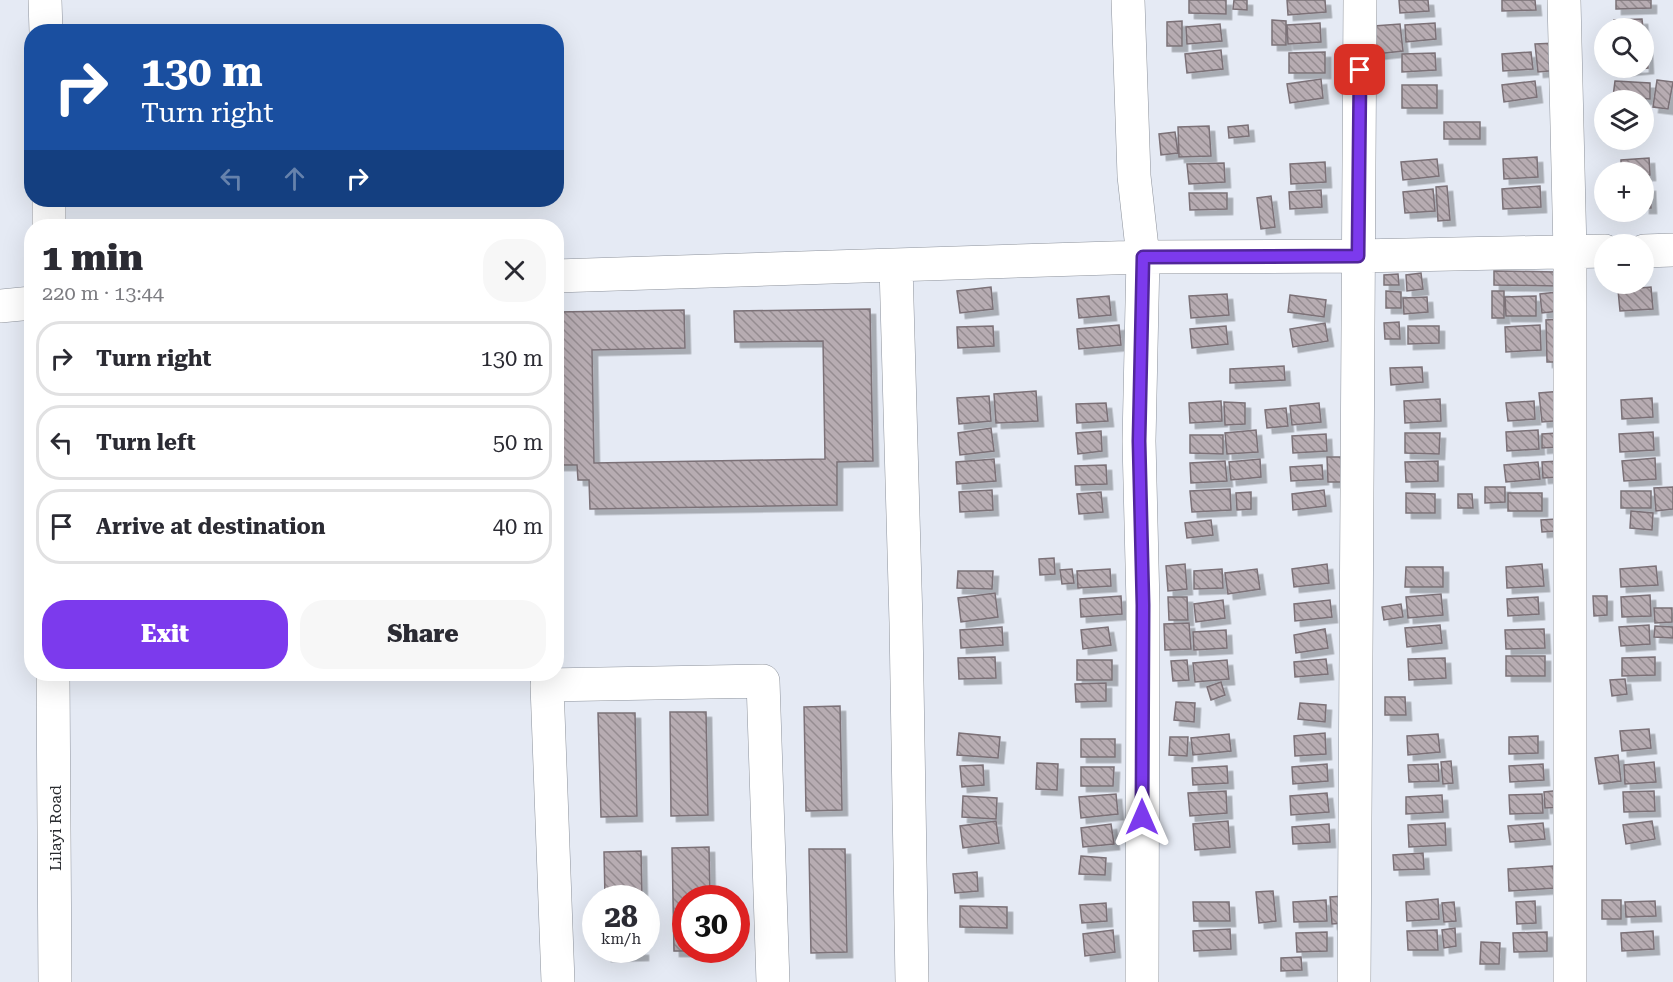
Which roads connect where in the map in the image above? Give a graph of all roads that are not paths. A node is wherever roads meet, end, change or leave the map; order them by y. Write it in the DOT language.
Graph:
graph roads {
  1 [pos="45,0"];
  2 [pos="1128,0"];
  3 [pos="1360,0"];
  4 [pos="1564,0"];
  5 [pos="46,24"];
  6 [pos="1654,250"];
  7 [pos="1673,250"];
  8 [pos="1594,251"];
  9 [pos="1570,252"];
  10 [pos="1358,256"];
  11 [pos="1143,257"];
  12 [pos="896,266"];
  13 [pos="564,276"];
  14 [pos="24,304"];
  15 [pos="0,306"];
  16 [pos="53,681"];
  17 [pos="55,982"];
  18 [pos="558,982"];
  19 [pos="773,982"];
  20 [pos="912,982"];
  21 [pos="1142,982"];
  22 [pos="1354,982"];
  23 [pos="1570,982"];
  1 -- 5 [label="street"];
  2 -- 11 [label="street"];
  3 -- 10 [label="street"];
  4 -- 9 [label="street"];
  6 -- 7 [label="street"];
  8 -- 9 [label="street"];
  9 -- 10 [label="street"];
  9 -- 23 [label="street"];
  10 -- 11 [label="street"];
  10 -- 22 [label="street"];
  11 -- 12 [label="street"];
  11 -- 21 [label="street"];
  12 -- 13 [label="street"];
  12 -- 20 [label="street"];
  14 -- 15 [label="street"];
  16 -- 17 [label="street, Lilayi Road"];
  18 -- 19 [label="street"];
}
